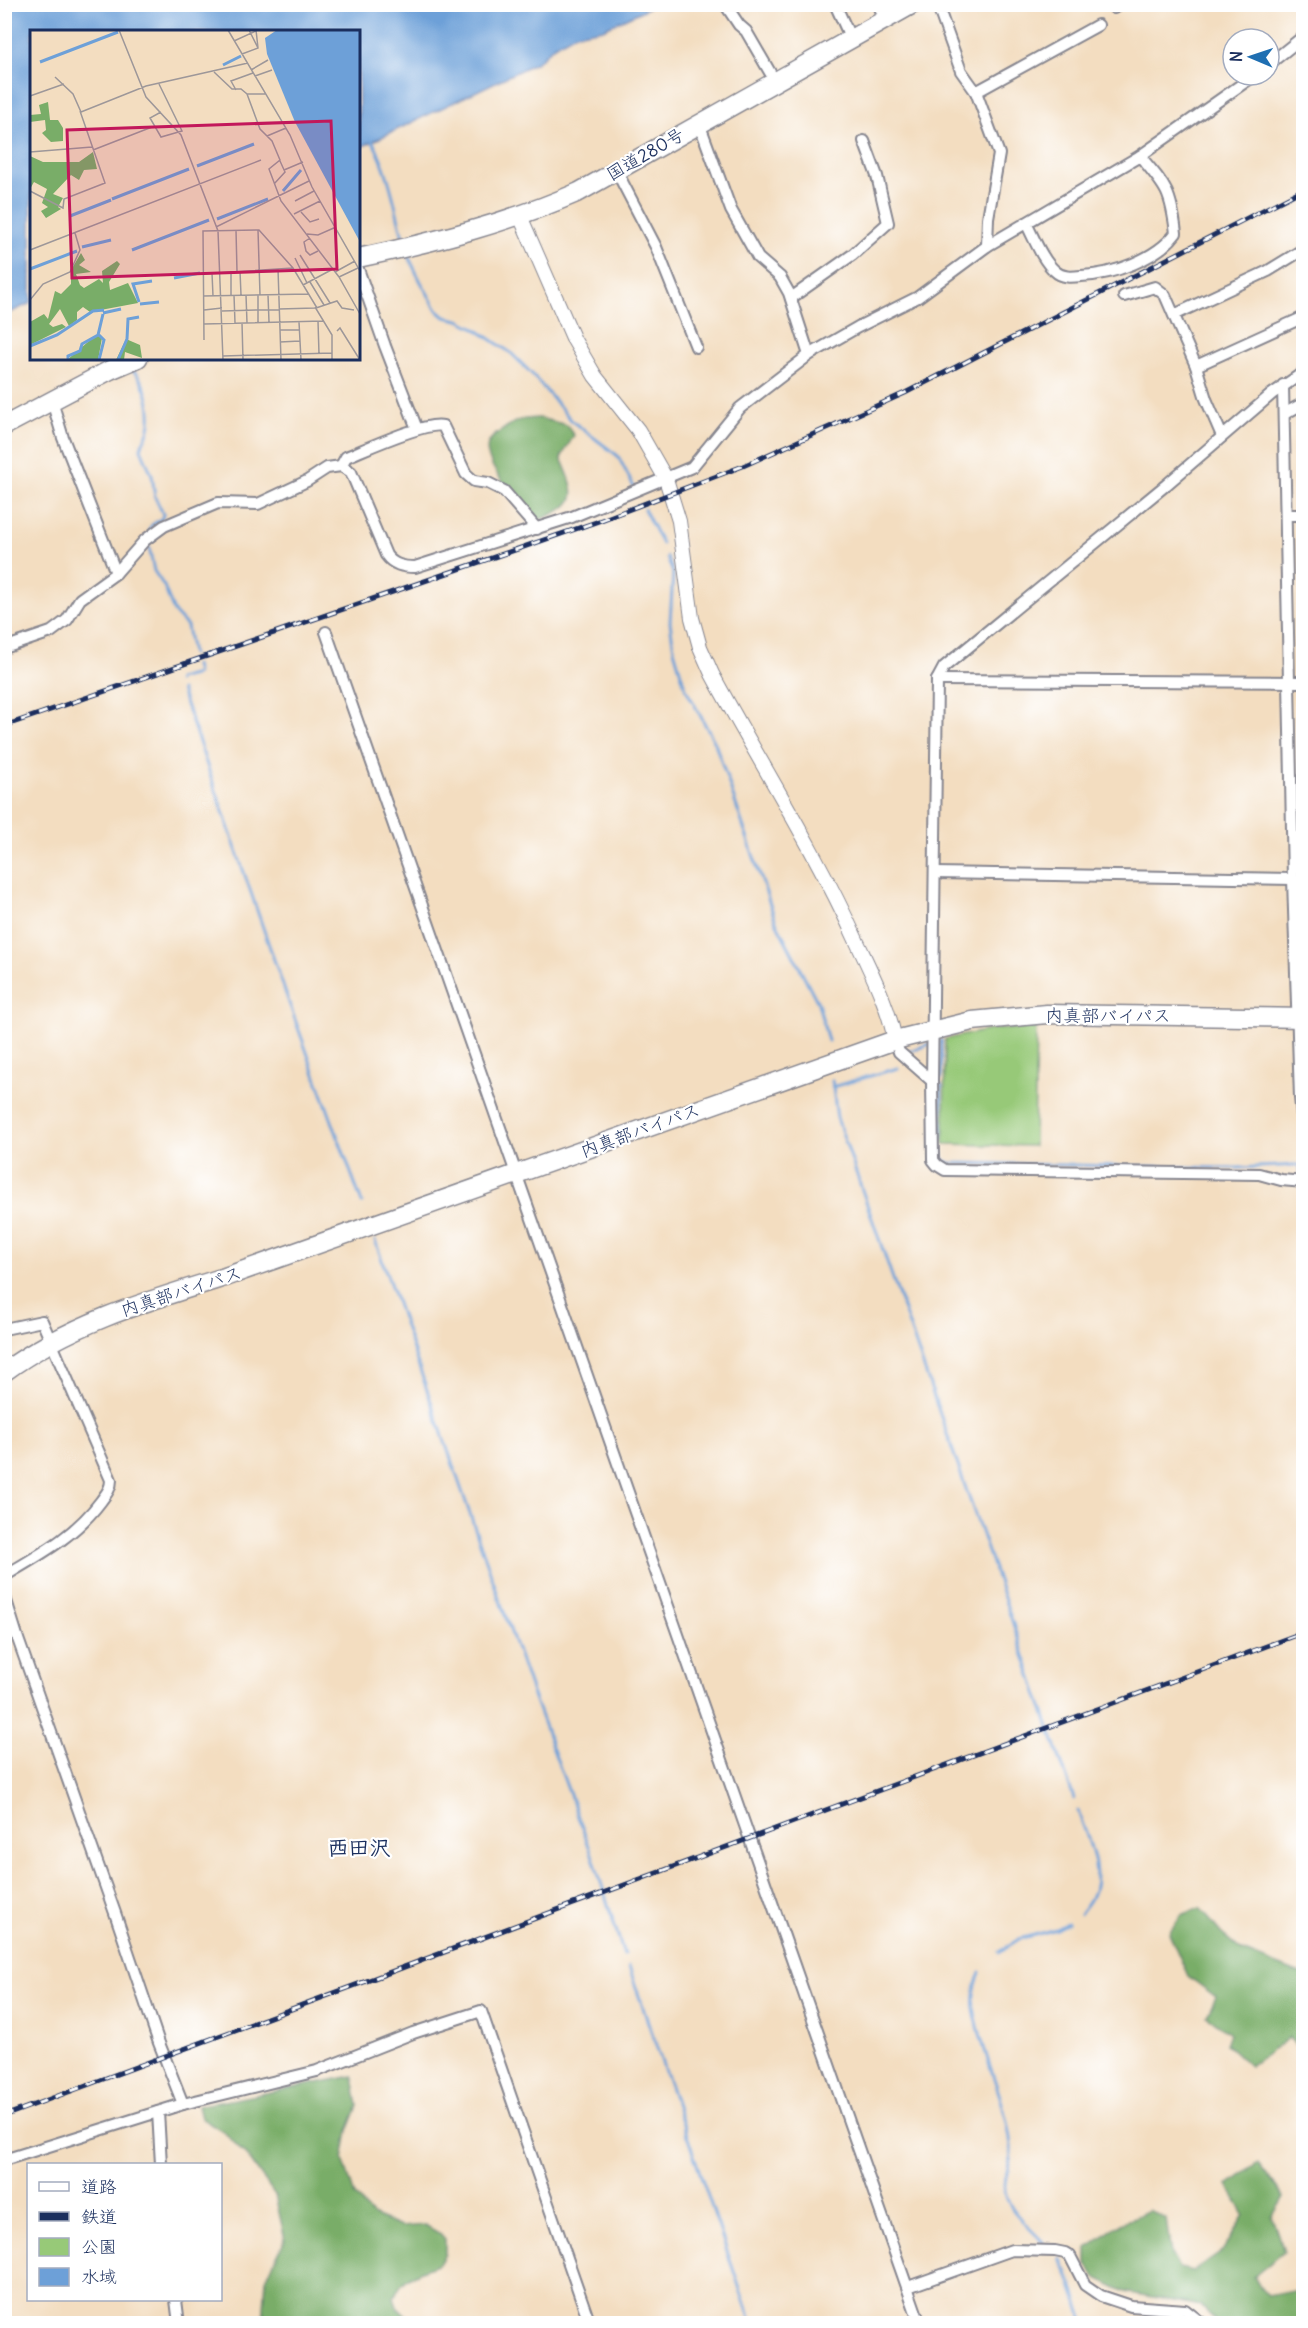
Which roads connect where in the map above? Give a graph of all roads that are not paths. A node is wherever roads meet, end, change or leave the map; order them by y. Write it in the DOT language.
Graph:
graph roads {
  1 [pos="725,4"];
  2 [pos="835,4"];
  3 [pos="913,4"];
  4 [pos="938,4"];
  5 [pos="882,12"];
  6 [pos="1098,25"];
  7 [pos="1304,36"];
  8 [pos="851,39"];
  9 [pos="1281,54"];
  10 [pos="775,81"];
  11 [pos="1238,87"];
  12 [pos="976,92"];
  13 [pos="699,123"];
  14 [pos="864,141"];
  15 [pos="1140,156"];
  16 [pos="617,172"];
  17 [pos="520,216"];
  18 [pos="1026,223"];
  19 [pos="987,246"];
  20 [pos="1304,249"];
  21 [pos="360,258"];
  22 [pos="360,275"];
  23 [pos="1124,296"];
  24 [pos="791,298"];
  25 [pos="1174,315"];
  26 [pos="1304,316"];
  27 [pos="696,347"];
  28 [pos="808,355"];
  29 [pos="133,360"];
  30 [pos="1196,366"];
  31 [pos="1304,372"];
  32 [pos="1283,385"];
  33 [pos="52,401"];
  34 [pos="1304,403"];
  35 [pos="1284,414"];
  36 [pos="4,426"];
  37 [pos="417,429"];
  38 [pos="1222,436"];
  39 [pos="341,466"];
  40 [pos="666,479"];
  41 [pos="1286,515"];
  42 [pos="1304,515"];
  43 [pos="537,529"];
  44 [pos="116,573"];
  45 [pos="326,632"];
  46 [pos="4,648"];
  47 [pos="938,680"];
  48 [pos="1290,682"];
  49 [pos="1304,682"];
  50 [pos="1298,846"];
  51 [pos="935,873"];
  52 [pos="1293,879"];
  53 [pos="1299,934"];
  54 [pos="1301,1018"];
  55 [pos="934,1029"];
  56 [pos="895,1040"];
  57 [pos="932,1081"];
  58 [pos="1302,1098"];
  59 [pos="1304,1135"];
  60 [pos="517,1174"];
  61 [pos="1304,1182"];
  62 [pos="4,1329"];
  63 [pos="51,1341"];
  64 [pos="4,1372"];
  65 [pos="4,1576"];
  66 [pos="4,1593"];
  67 [pos="183,2104"];
  68 [pos="158,2112"];
  69 [pos="4,2160"];
  70 [pos="161,2163"];
  71 [pos="908,2287"];
  72 [pos="176,2301"];
  73 [pos="179,2324"];
  74 [pos="590,2324"];
  75 [pos="920,2324"];
  76 [pos="1203,2324"];
  1 -- 10 [label="street"];
  2 -- 8 [label="street"];
  3 -- 5 [label="highway, 国道280号"];
  4 -- 12 [label="street"];
  5 -- 8 [label="highway, 国道280号"];
  6 -- 12 [label="street"];
  7 -- 9 [label="street"];
  8 -- 10 [label="highway, 国道280号"];
  10 -- 13 [label="highway, 国道280号"];
  11 -- 15 [label="street"];
  12 -- 19 [label="street"];
  13 -- 16 [label="highway, 国道280号"];
  13 -- 24 [label="street"];
  14 -- 24 [label="street"];
  15 -- 18 [label="street"];
  15 -- 18 [label="street"];
  16 -- 17 [label="highway, 国道280号"];
  16 -- 27 [label="street"];
  17 -- 21 [label="highway, 国道280号"];
  17 -- 40 [label="street"];
  18 -- 19 [label="street"];
  19 -- 28 [label="street"];
  20 -- 25 [label="street"];
  22 -- 37 [label="street"];
  23 -- 25 [label="street"];
  24 -- 28 [label="street"];
  25 -- 30 [label="street"];
  26 -- 30 [label="street"];
  28 -- 40 [label="street"];
  29 -- 33 [label="highway"];
  30 -- 38 [label="street"];
  31 -- 32 [label="street"];
  32 -- 35 [label="street"];
  32 -- 38 [label="street"];
  33 -- 36 [label="highway"];
  33 -- 44 [label="street"];
  34 -- 35 [label="street"];
  35 -- 41 [label="street"];
  37 -- 39 [label="street"];
  37 -- 43 [label="street"];
  38 -- 47 [label="street"];
  39 -- 43 [label="street"];
  39 -- 44 [label="street"];
  40 -- 43 [label="street"];
  40 -- 56 [label="street"];
  41 -- 42 [label="street"];
  41 -- 48 [label="street"];
  44 -- 46 [label="street"];
  45 -- 60 [label="street"];
  47 -- 48 [label="street"];
  47 -- 51 [label="street"];
  48 -- 49 [label="street"];
  48 -- 50 [label="street"];
  50 -- 52 [label="street"];
  51 -- 52 [label="street"];
  51 -- 55 [label="street"];
  52 -- 53 [label="street"];
  53 -- 54 [label="street"];
  54 -- 55 [label="highway, 内真部バイパス"];
  54 -- 58 [label="street"];
  55 -- 56 [label="highway, 内真部バイパス"];
  55 -- 57 [label="street"];
  56 -- 57 [label="street"];
  56 -- 60 [label="highway, 内真部バイパス"];
  57 -- 61 [label="street"];
  58 -- 59 [label="street"];
  60 -- 63 [label="highway, 内真部バイパス"];
  60 -- 71 [label="street"];
  62 -- 63 [label="street"];
  63 -- 64 [label="highway, 内真部バイパス"];
  63 -- 65 [label="street"];
  66 -- 67 [label="street"];
  67 -- 68 [label="street"];
  67 -- 74 [label="street"];
  68 -- 69 [label="street"];
  68 -- 70 [label="street"];
  71 -- 75 [label="street"];
  71 -- 76 [label="street"];
  72 -- 73 [label="street"];
}
